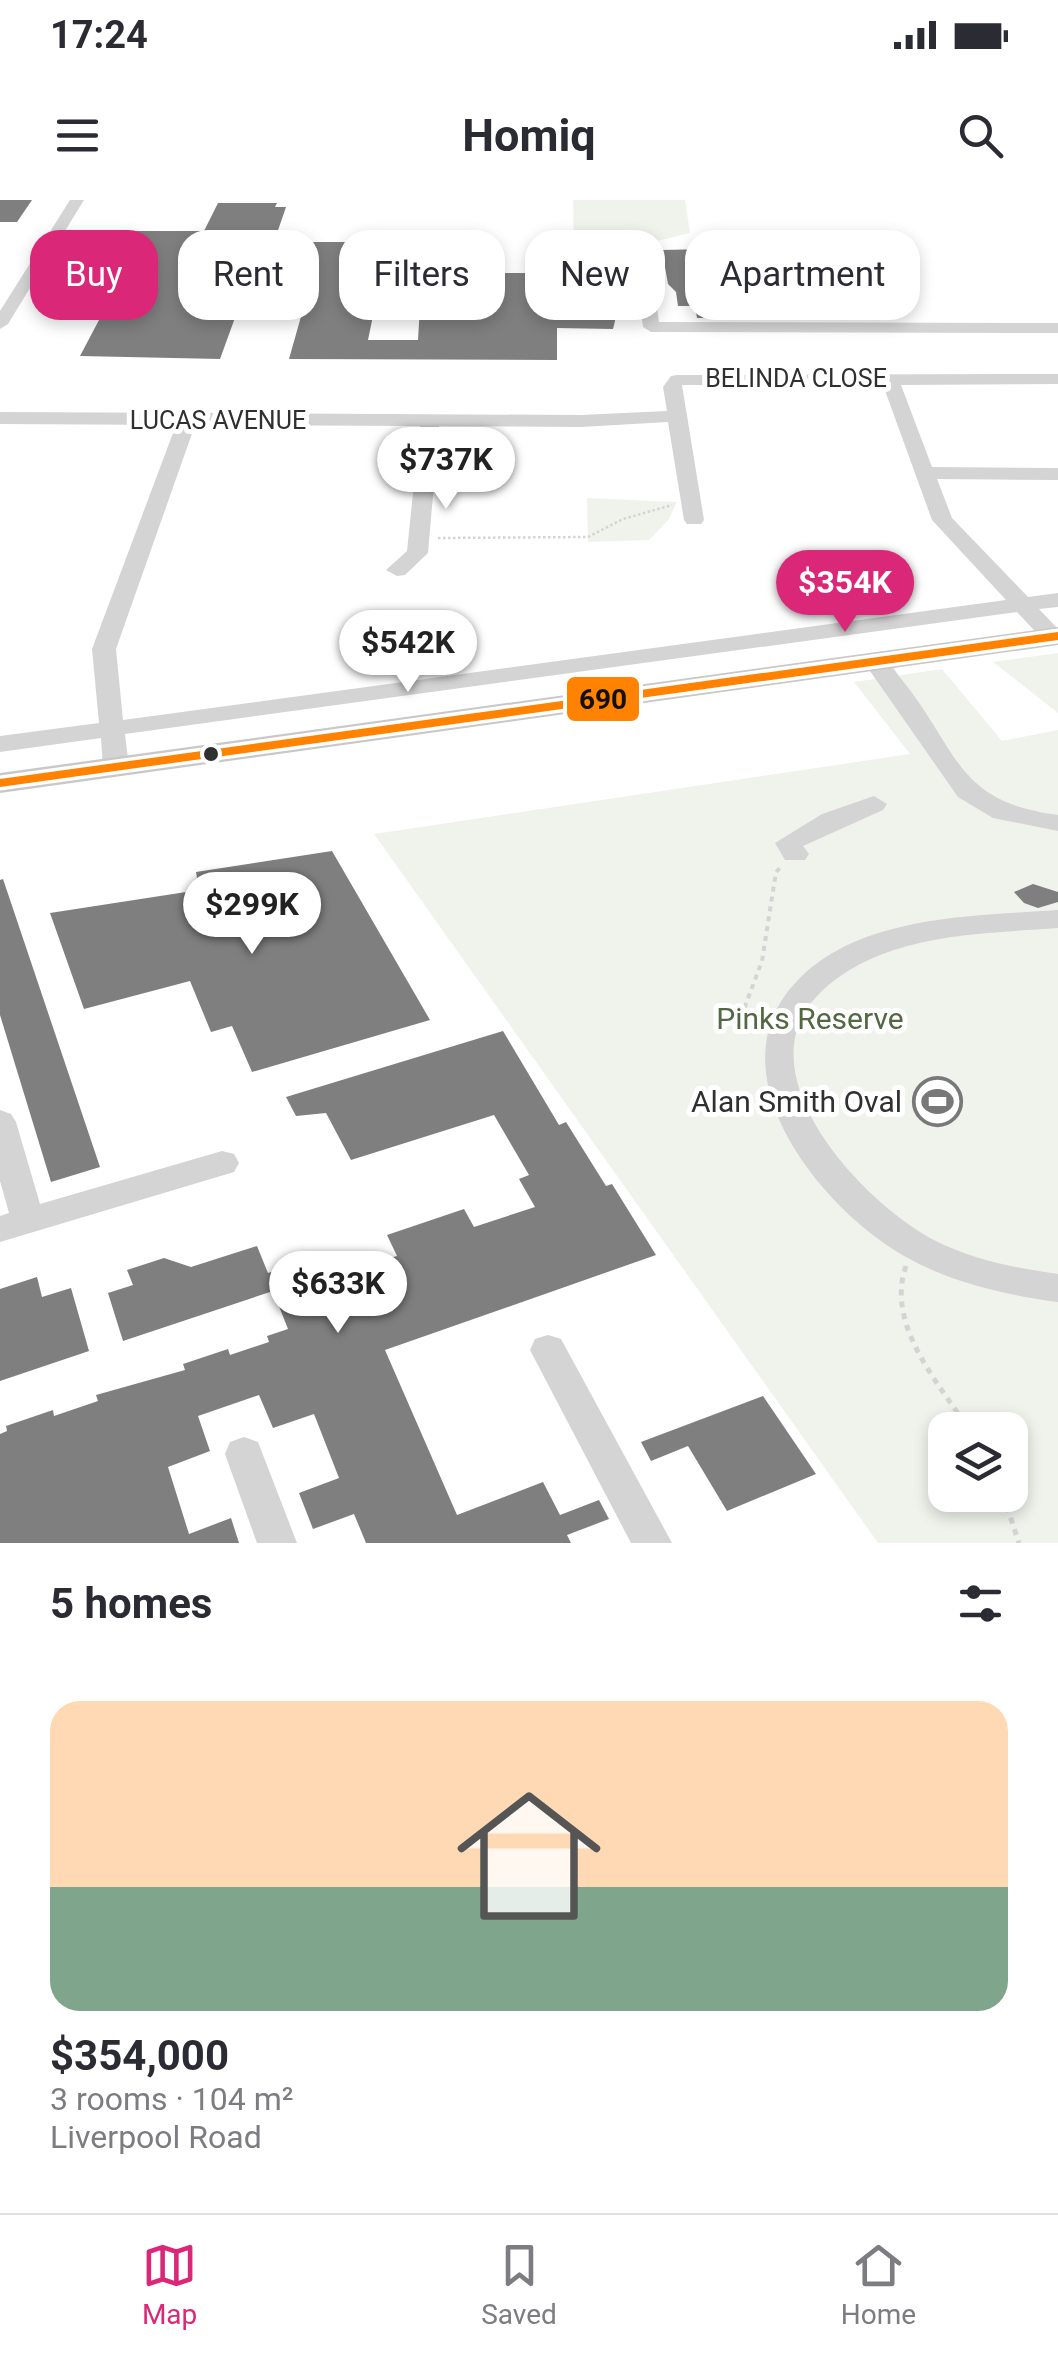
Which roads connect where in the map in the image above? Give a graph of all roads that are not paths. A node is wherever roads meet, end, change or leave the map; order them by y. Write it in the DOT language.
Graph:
graph roads {
  1 [pos="77,200"];
  2 [pos="650,320"];
  3 [pos="0,324"];
  4 [pos="1058,328"];
  5 [pos="889,378"];
  6 [pos="1058,379"];
  7 [pos="676,416"];
  8 [pos="0,418"];
  9 [pos="187,420"];
  10 [pos="430,421"];
  11 [pos="924,473"];
  12 [pos="1058,474"];
  13 [pos="694,520"];
  14 [pos="397,570"];
  15 [pos="1058,600"];
  16 [pos="1022,605"];
  17 [pos="1056,637"];
  18 [pos="875,661"];
  19 [pos="113,729"];
  20 [pos="0,744"];
  21 [pos="116,768"];
  22 [pos="0,784"];
  23 [pos="874,804"];
  24 [pos="1058,823"];
  25 [pos="795,854"];
  26 [pos="1058,919"];
  27 [pos="0,1122"];
  28 [pos="222,1163"];
  29 [pos="14,1225"];
  30 [pos="1058,1288"];
  31 [pos="548,1350"];
  32 [pos="244,1454"];
  33 [pos="276,1543"];
  34 [pos="652,1543"];
  1 -- 3 [label="street"];
  2 -- 4 [label="street"];
  5 -- 6 [label="street, BELINDA CLOSE"];
  5 -- 7 [label="street, BELINDA CLOSE"];
  5 -- 11 [label="street"];
  7 -- 10 [label="street, LUCAS AVENUE"];
  7 -- 13 [label="street, BELINDA CLOSE"];
  8 -- 9 [label="street, LUCAS AVENUE"];
  9 -- 10 [label="street, LUCAS AVENUE"];
  9 -- 19 [label="street"];
  10 -- 14 [label="street"];
  11 -- 12 [label="street"];
  11 -- 16 [label="street"];
  15 -- 16 [label="street"];
  16 -- 17 [label="street"];
  16 -- 19 [label="street"];
  17 -- 18 [label="main road"];
  18 -- 21 [label="main road"];
  18 -- 24 [label="street"];
  19 -- 20 [label="street"];
  19 -- 21 [label="street"];
  21 -- 22 [label="main road"];
  23 -- 25 [label="street"];
  26 -- 30 [label="street"];
  27 -- 29 [label="street"];
  28 -- 29 [label="street"];
  31 -- 34 [label="street"];
  32 -- 33 [label="street"];
}
